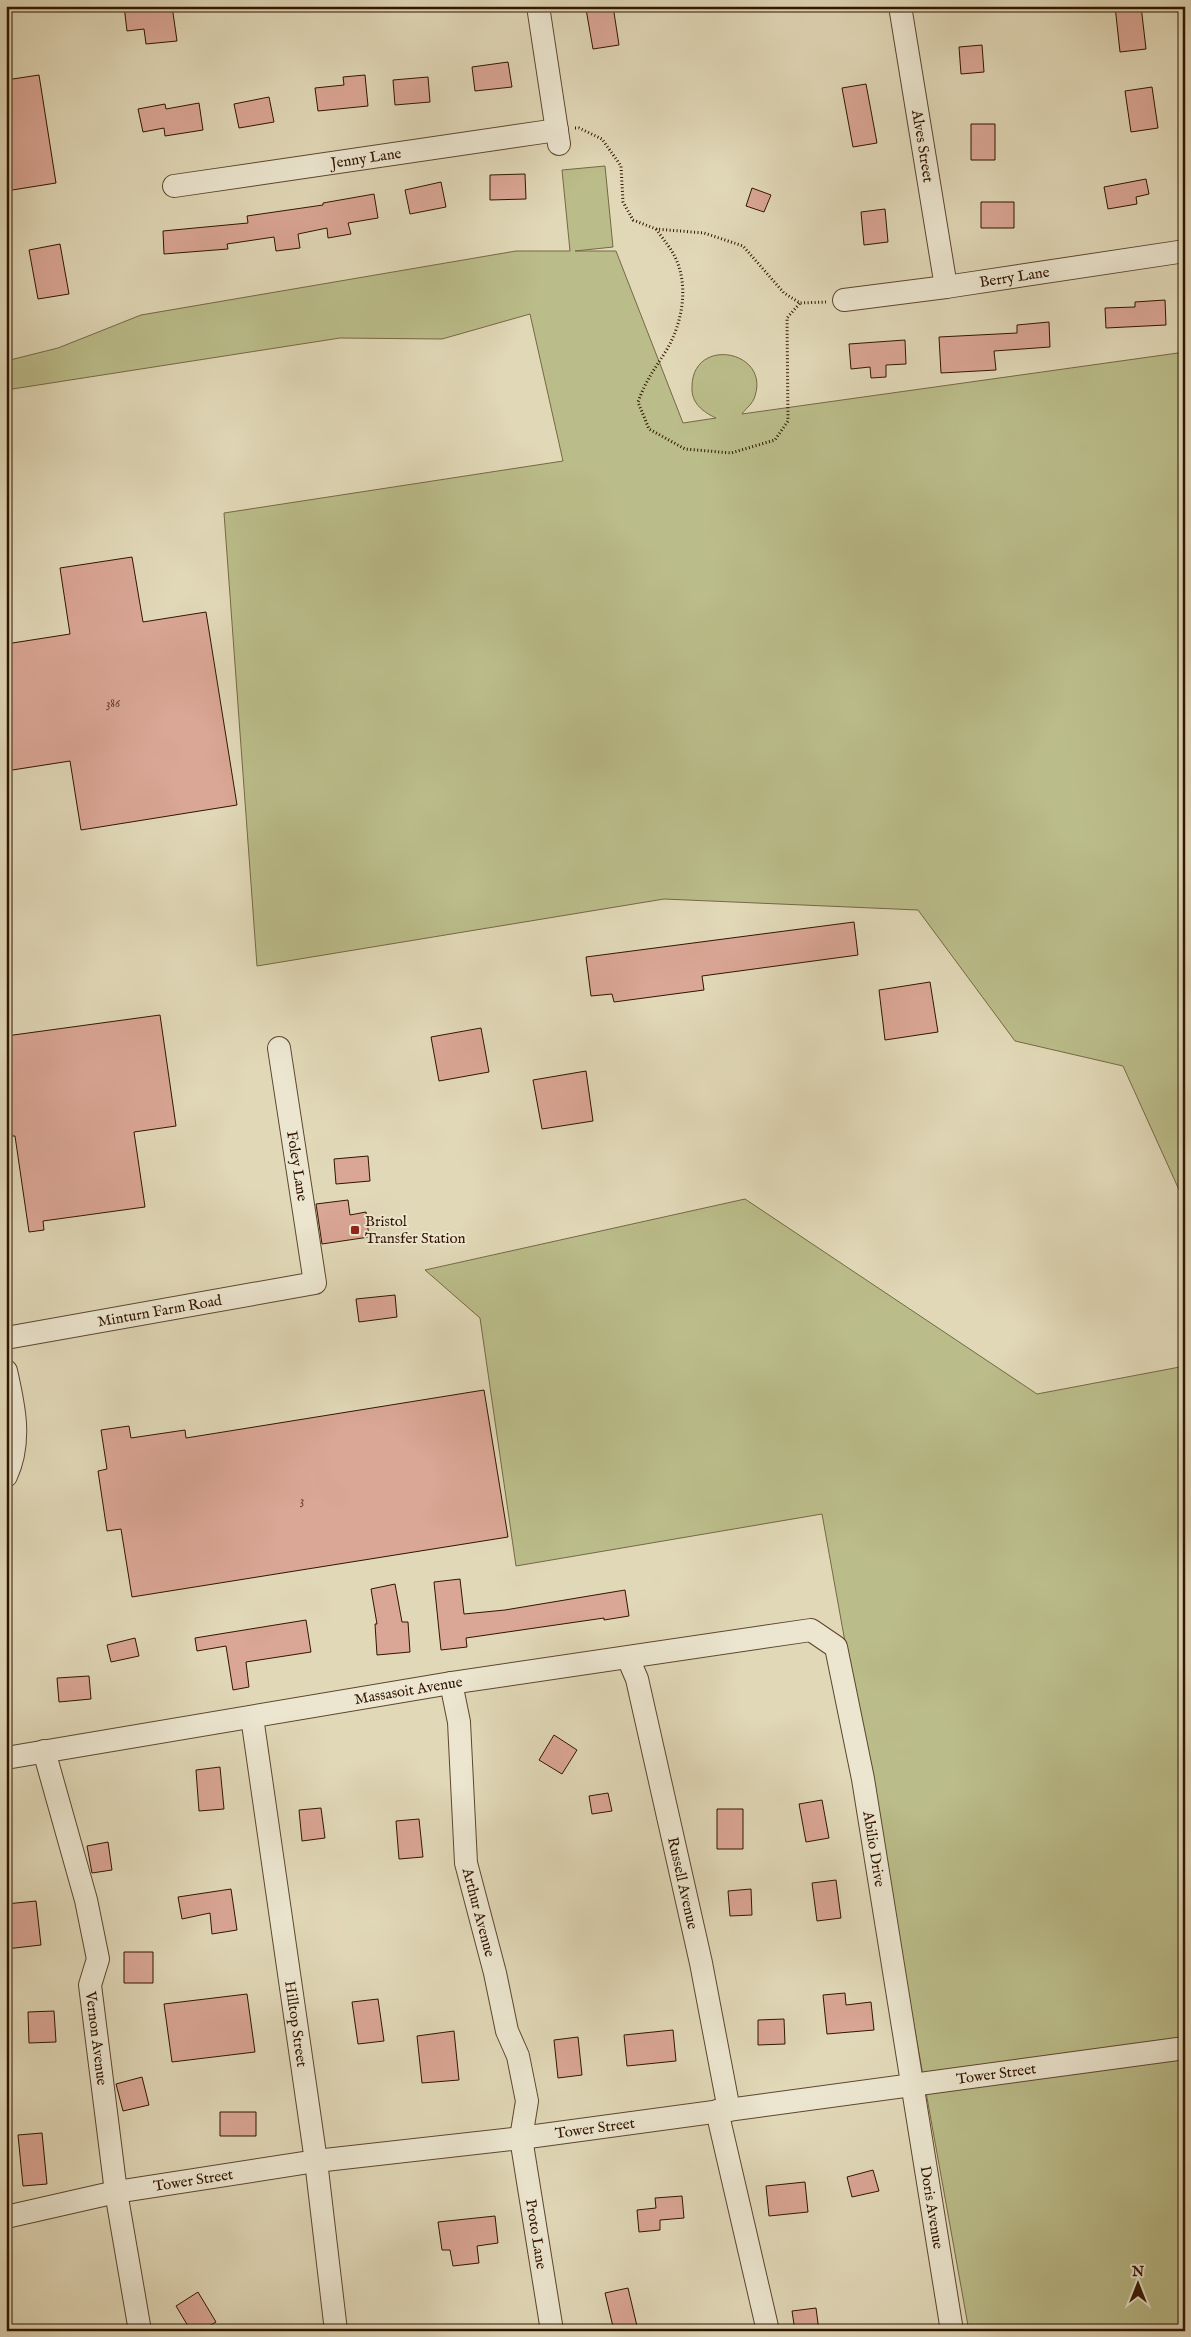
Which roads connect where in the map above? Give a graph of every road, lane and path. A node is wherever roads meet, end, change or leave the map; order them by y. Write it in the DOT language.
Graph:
graph roads {
  1 [pos="538,6"];
  2 [pos="900,6"];
  3 [pos="558,137"];
  4 [pos="174,186"];
  5 [pos="656,229"];
  6 [pos="1185,251"];
  7 [pos="946,287"];
  8 [pos="844,300"];
  9 [pos="800,303"];
  10 [pos="279,1048"];
  11 [pos="314,1283"];
  12 [pos="6,1338"];
  13 [pos="6,1371"];
  14 [pos="6,1476"];
  15 [pos="811,1630"];
  16 [pos="628,1658"];
  17 [pos="451,1683"];
  18 [pos="252,1717"];
  19 [pos="44,1752"];
  20 [pos="6,1758"];
  21 [pos="1185,2048"];
  22 [pos="910,2084"];
  23 [pos="723,2111"];
  24 [pos="521,2138"];
  25 [pos="316,2161"];
  26 [pos="116,2192"];
  27 [pos="6,2216"];
  28 [pos="140,2331"];
  29 [pos="336,2331"];
  30 [pos="552,2331"];
  31 [pos="768,2331"];
  32 [pos="952,2331"];
  1 -- 3 [label="street"];
  2 -- 7 [label="street, Alves Street"];
  3 -- 4 [label="street, Jenny Lane"];
  3 -- 5 [label="path"];
  5 -- 9 [label="path"];
  5 -- 9 [label="path"];
  6 -- 7 [label="street, Berry Lane"];
  7 -- 8 [label="street, Berry Lane"];
  8 -- 9 [label="path"];
  10 -- 11 [label="street, Foley Lane"];
  11 -- 12 [label="street, Minturn Farm Road"];
  13 -- 14 [label="street"];
  15 -- 16 [label="street, Massasoit Avenue"];
  15 -- 22 [label="street, Abilio Drive"];
  16 -- 17 [label="street, Massasoit Avenue"];
  16 -- 23 [label="street, Russell Avenue"];
  17 -- 18 [label="street, Massasoit Avenue"];
  17 -- 24 [label="street, Arthur Avenue"];
  18 -- 19 [label="street, Massasoit Avenue"];
  18 -- 25 [label="street, Hilltop Street"];
  19 -- 20 [label="street, Massasoit Avenue"];
  19 -- 26 [label="street, Vernon Avenue"];
  21 -- 22 [label="street, Tower Street"];
  22 -- 23 [label="street, Tower Street"];
  22 -- 32 [label="street, Doris Avenue"];
  23 -- 24 [label="street, Tower Street"];
  23 -- 31 [label="street, Russell Avenue"];
  24 -- 25 [label="street, Tower Street"];
  24 -- 30 [label="street, Proto Lane"];
  25 -- 26 [label="street, Tower Street"];
  25 -- 29 [label="street, Hilltop Street"];
  26 -- 27 [label="street, Tower Street"];
  26 -- 28 [label="street, Vernon Avenue"];
}
